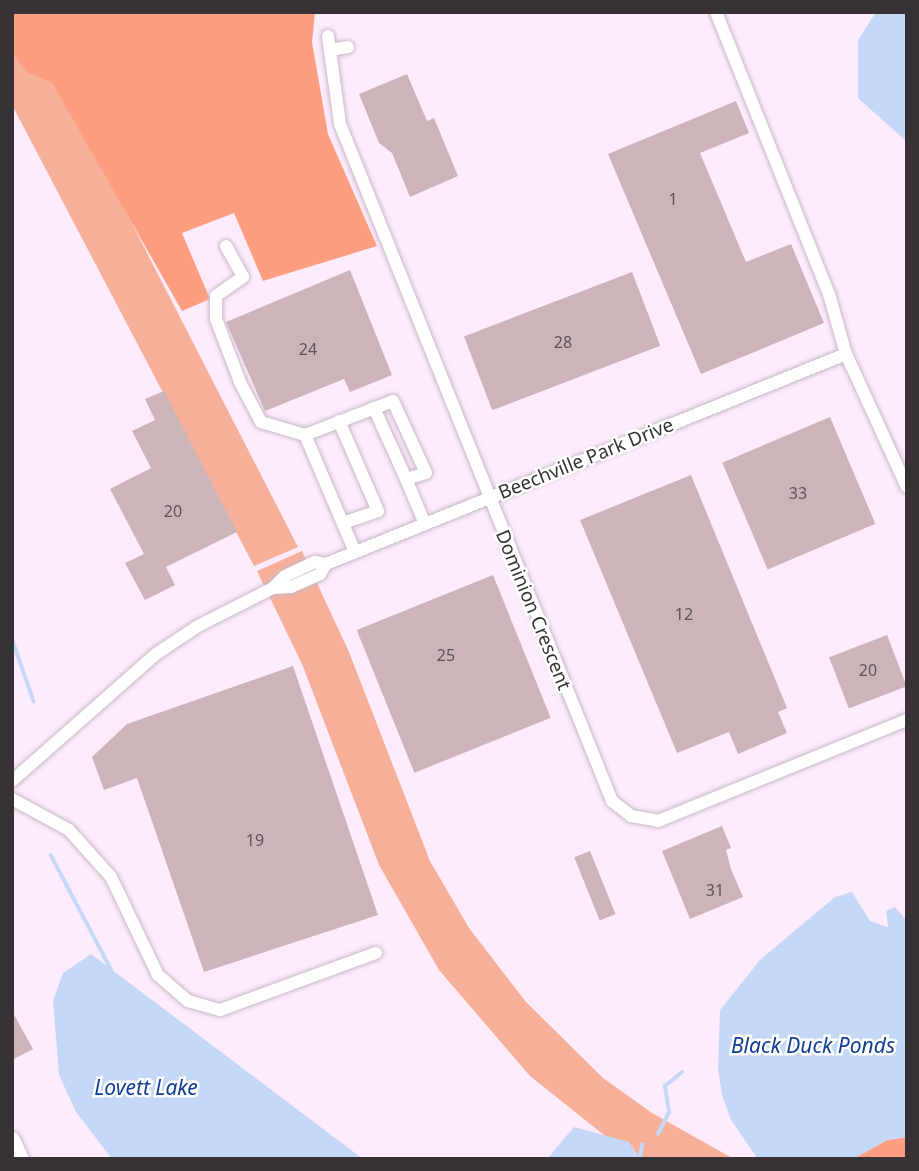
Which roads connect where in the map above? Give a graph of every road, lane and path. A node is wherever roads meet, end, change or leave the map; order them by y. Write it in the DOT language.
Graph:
graph roads {
  1 [pos="716,12"];
  2 [pos="328,36"];
  3 [pos="348,47"];
  4 [pos="330,50"];
  5 [pos="226,246"];
  6 [pos="846,354"];
  7 [pos="374,408"];
  8 [pos="340,421"];
  9 [pos="305,435"];
  10 [pos="406,479"];
  11 [pos="907,487"];
  12 [pos="489,498"];
  13 [pos="343,523"];
  14 [pos="425,524"];
  15 [pos="355,552"];
  16 [pos="907,720"];
  17 [pos="12,781"];
  18 [pos="12,799"];
  19 [pos="376,953"];
  20 [pos="12,1140"];
  21 [pos="21,1159"];
  1 -- 6 [label="street"];
  2 -- 4 [label="street, Dominion Crescent"];
  3 -- 4 [label="street"];
  4 -- 12 [label="street, Dominion Crescent"];
  5 -- 9 [label="street"];
  6 -- 11 [label="street"];
  6 -- 12 [label="street, Beechville Park Drive"];
  7 -- 8 [label="street"];
  7 -- 10 [label="street"];
  7 -- 10 [label="street"];
  8 -- 9 [label="street"];
  8 -- 13 [label="street"];
  9 -- 13 [label="street"];
  10 -- 14 [label="street"];
  12 -- 14 [label="street, Beechville Park Drive"];
  12 -- 16 [label="street, Dominion Crescent"];
  13 -- 15 [label="street"];
  14 -- 15 [label="street, Beechville Park Drive"];
  15 -- 17 [label="street, Beechville Park Drive"];
  18 -- 19 [label="street"];
  20 -- 21 [label="main road"];
}
